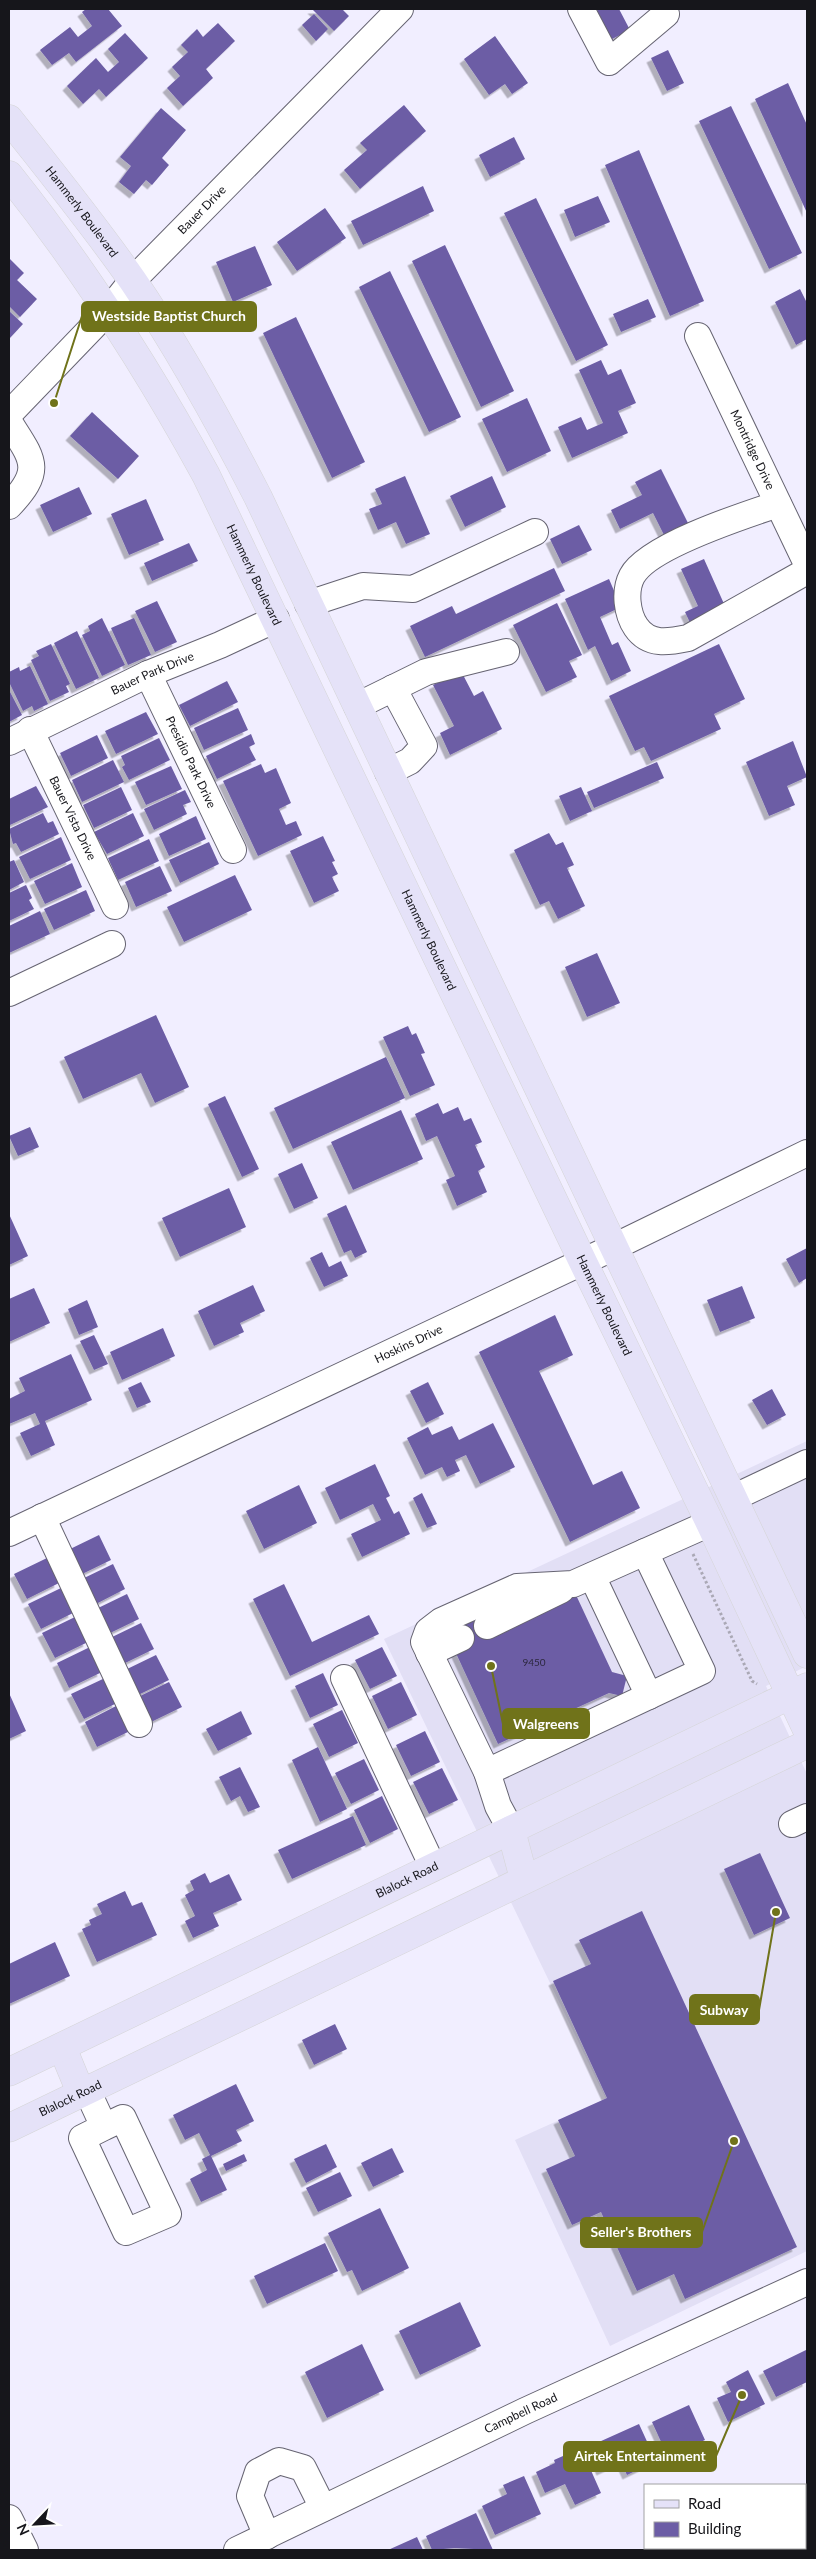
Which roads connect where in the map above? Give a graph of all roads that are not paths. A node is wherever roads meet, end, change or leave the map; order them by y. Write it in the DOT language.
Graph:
graph roads {
  1 [pos="400,9"];
  2 [pos="581,9"];
  3 [pos="664,9"];
  4 [pos="9,119"];
  5 [pos="9,175"];
  6 [pos="132,281"];
  7 [pos="109,310"];
  8 [pos="698,336"];
  9 [pos="9,414"];
  10 [pos="9,422"];
  11 [pos="778,504"];
  12 [pos="9,506"];
  13 [pos="535,532"];
  14 [pos="807,564"];
  15 [pos="807,571"];
  16 [pos="308,604"];
  17 [pos="276,619"];
  18 [pos="506,652"];
  19 [pos="148,674"];
  20 [pos="393,688"];
  21 [pos="357,706"];
  22 [pos="20,736"];
  23 [pos="388,772"];
  24 [pos="232,850"];
  25 [pos="434,869"];
  26 [pos="402,883"];
  27 [pos="115,906"];
  28 [pos="112,944"];
  29 [pos="9,993"];
  30 [pos="807,1153"];
  31 [pos="614,1247"];
  32 [pos="582,1262"];
  33 [pos="807,1463"];
  34 [pos="733,1498"];
  35 [pos="42,1517"];
  36 [pos="710,1523"];
  37 [pos="9,1533"];
  38 [pos="645,1552"];
  39 [pos="582,1580"];
  40 [pos="487,1626"];
  41 [pos="461,1638"];
  42 [pos="429,1653"];
  43 [pos="807,1654"];
  44 [pos="344,1678"];
  45 [pos="799,1690"];
  46 [pos="649,1696"];
  47 [pos="139,1724"];
  48 [pos="807,1730"];
  49 [pos="807,1744"];
  50 [pos="488,1772"];
  51 [pos="511,1830"];
  52 [pos="433,1867"];
  53 [pos="524,1879"];
  54 [pos="62,2047"];
  55 [pos="9,2072"];
  56 [pos="84,2092"];
  57 [pos="104,2127"];
  58 [pos="9,2128"];
  59 [pos="807,2282"];
  60 [pos="323,2508"];
  61 [pos="9,2518"];
  62 [pos="268,2536"];
  63 [pos="25,2550"];
  64 [pos="238,2550"];
  1 -- 6 [label="street, Bauer Drive"];
  2 -- 3 [label="street"];
  4 -- 6 [label="main road, Hammerly Boulevard"];
  5 -- 7 [label="main road, Hammerly Boulevard"];
  6 -- 7 [label="street, Bauer Drive"];
  6 -- 16 [label="main road, Hammerly Boulevard"];
  7 -- 9 [label="street, Bauer Drive"];
  7 -- 17 [label="main road, Hammerly Boulevard"];
  8 -- 11 [label="street, Montridge Drive"];
  10 -- 12 [label="street"];
  11 -- 14 [label="street, Montridge Drive"];
  11 -- 15 [label="street"];
  13 -- 16 [label="street"];
  16 -- 17 [label="main road"];
  16 -- 21 [label="main road, Hammerly Boulevard"];
  17 -- 19 [label="street, Bauer Park Drive"];
  17 -- 26 [label="main road, Hammerly Boulevard"];
  18 -- 20 [label="street"];
  19 -- 22 [label="street, Bauer Park Drive"];
  19 -- 24 [label="street, Presidio Park Drive"];
  20 -- 21 [label="street"];
  20 -- 23 [label="street"];
  21 -- 23 [label="main road, Hammerly Boulevard"];
  22 -- 27 [label="street, Bauer Vista Drive"];
  23 -- 25 [label="main road, Hammerly Boulevard"];
  25 -- 26 [label="main road"];
  25 -- 31 [label="main road, Hammerly Boulevard"];
  26 -- 32 [label="main road, Hammerly Boulevard"];
  28 -- 29 [label="street"];
  30 -- 31 [label="street, Hoskins Drive"];
  31 -- 32 [label="street, Hoskins Drive"];
  31 -- 34 [label="main road, Hammerly Boulevard"];
  32 -- 35 [label="street, Hoskins Drive"];
  32 -- 36 [label="main road, Hammerly Boulevard"];
  33 -- 34 [label="street"];
  34 -- 43 [label="main road, Hammerly Boulevard"];
  35 -- 37 [label="street, Hoskins Drive"];
  35 -- 47 [label="street"];
  36 -- 38 [label="street"];
  36 -- 45 [label="main road, Hammerly Boulevard"];
  38 -- 39 [label="street"];
  38 -- 46 [label="street"];
  39 -- 40 [label="street"];
  39 -- 42 [label="street"];
  39 -- 46 [label="street"];
  41 -- 42 [label="street"];
  42 -- 50 [label="street"];
  44 -- 52 [label="street"];
  45 -- 48 [label="main road, Hammerly Boulevard"];
  45 -- 51 [label="main road, Blalock Road"];
  46 -- 50 [label="street"];
  49 -- 53 [label="main road, Blalock Road"];
  50 -- 51 [label="street"];
  51 -- 52 [label="main road, Blalock Road"];
  51 -- 53 [label="main road"];
  52 -- 54 [label="main road, Blalock Road"];
  53 -- 56 [label="main road, Blalock Road"];
  54 -- 55 [label="main road, Blalock Road"];
  54 -- 56 [label="main road"];
  56 -- 57 [label="street"];
  56 -- 58 [label="main road, Blalock Road"];
  59 -- 60 [label="street, Campbell Road"];
  60 -- 62 [label="street, Campbell Road"];
  60 -- 62 [label="street"];
  61 -- 63 [label="street"];
  62 -- 64 [label="street, Campbell Road"];
}
